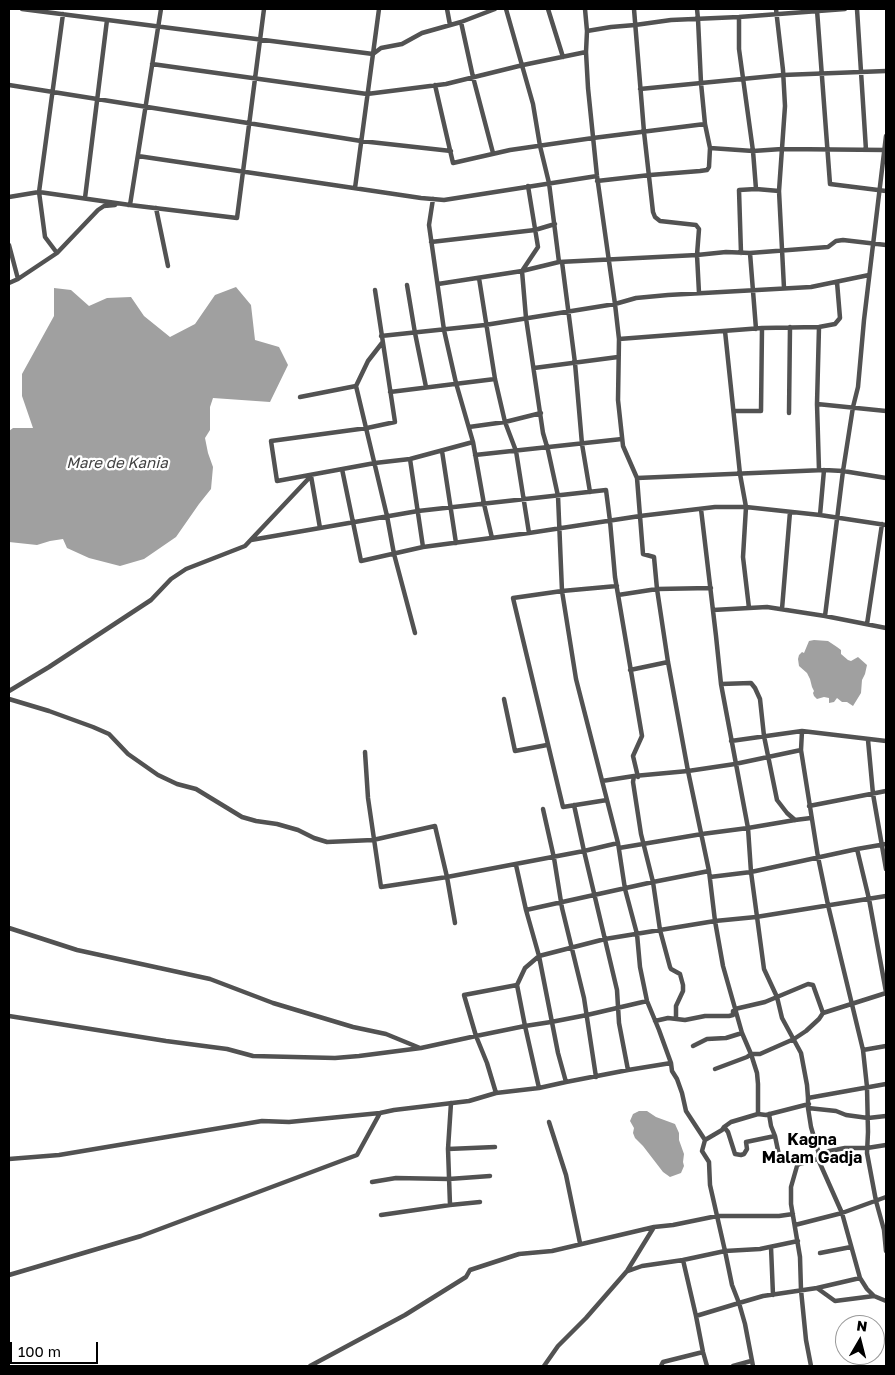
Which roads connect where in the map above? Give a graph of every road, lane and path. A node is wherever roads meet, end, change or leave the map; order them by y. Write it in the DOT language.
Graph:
graph roads {
  1 [pos="22,9"];
  2 [pos="161,9"];
  3 [pos="264,9"];
  4 [pos="379,9"];
  5 [pos="447,9"];
  6 [pos="481,9"];
  7 [pos="495,9"];
  8 [pos="506,9"];
  9 [pos="548,9"];
  10 [pos="585,9"];
  11 [pos="634,9"];
  12 [pos="696,9"];
  13 [pos="845,9"];
  14 [pos="857,9"];
  15 [pos="817,10"];
  16 [pos="777,12"];
  17 [pos="63,14"];
  18 [pos="482,14"];
  19 [pos="739,17"];
  20 [pos="107,20"];
  21 [pos="698,20"];
  22 [pos="461,22"];
  23 [pos="450,25"];
  24 [pos="635,25"];
  25 [pos="158,26"];
  26 [pos="587,31"];
  27 [pos="260,39"];
  28 [pos="586,52"];
  29 [pos="373,54"];
  30 [pos="563,57"];
  31 [pos="152,64"];
  32 [pos="523,65"];
  33 [pos="886,71"];
  34 [pos="862,72"];
  35 [pos="822,73"];
  36 [pos="783,75"];
  37 [pos="473,77"];
  38 [pos="255,78"];
  39 [pos="743,79"];
  40 [pos="701,83"];
  41 [pos="9,85"];
  42 [pos="435,86"];
  43 [pos="640,89"];
  44 [pos="52,92"];
  45 [pos="367,94"];
  46 [pos="97,100"];
  47 [pos="146,106"];
  48 [pos="249,124"];
  49 [pos="705,124"];
  50 [pos="644,132"];
  51 [pos="886,136"];
  52 [pos="593,138"];
  53 [pos="360,141"];
  54 [pos="540,146"];
  55 [pos="710,148"];
  56 [pos="782,149"];
  57 [pos="828,149"];
  58 [pos="753,150"];
  59 [pos="866,150"];
  60 [pos="886,150"];
  61 [pos="450,151"];
  62 [pos="494,153"];
  63 [pos="138,156"];
  64 [pos="243,172"];
  65 [pos="650,175"];
  66 [pos="597,176"];
  67 [pos="598,181"];
  68 [pos="549,182"];
  69 [pos="528,186"];
  70 [pos="355,188"];
  71 [pos="756,189"];
  72 [pos="879,190"];
  73 [pos="779,191"];
  74 [pos="886,191"];
  75 [pos="39,192"];
  76 [pos="9,197"];
  77 [pos="85,198"];
  78 [pos="433,199"];
  79 [pos="130,205"];
  80 [pos="156,208"];
  81 [pos="555,224"];
  82 [pos="535,230"];
  83 [pos="431,242"];
  84 [pos="873,243"];
  85 [pos="9,245"];
  86 [pos="886,245"];
  87 [pos="782,250"];
  88 [pos="741,253"];
  89 [pos="750,253"];
  90 [pos="56,254"];
  91 [pos="697,255"];
  92 [pos="608,260"];
  93 [pos="561,262"];
  94 [pos="168,266"];
  95 [pos="522,272"];
  96 [pos="869,275"];
  97 [pos="479,278"];
  98 [pos="18,279"];
  99 [pos="837,282"];
  100 [pos="9,283"];
  101 [pos="438,284"];
  102 [pos="407,285"];
  103 [pos="784,288"];
  104 [pos="375,290"];
  105 [pos="753,290"];
  106 [pos="699,294"];
  107 [pos="615,304"];
  108 [pos="569,311"];
  109 [pos="526,318"];
  110 [pos="485,325"];
  111 [pos="819,327"];
  112 [pos="762,328"];
  113 [pos="790,328"];
  114 [pos="756,329"];
  115 [pos="444,330"];
  116 [pos="725,331"];
  117 [pos="415,333"];
  118 [pos="381,336"];
  119 [pos="619,339"];
  120 [pos="382,343"];
  121 [pos="618,357"];
  122 [pos="575,363"];
  123 [pos="534,368"];
  124 [pos="495,379"];
  125 [pos="456,383"];
  126 [pos="356,386"];
  127 [pos="426,387"];
  128 [pos="390,392"];
  129 [pos="300,397"];
  130 [pos="817,404"];
  131 [pos="853,407"];
  132 [pos="735,411"];
  133 [pos="886,411"];
  134 [pos="541,413"];
  135 [pos="789,413"];
  136 [pos="505,422"];
  137 [pos="469,427"];
  138 [pos="367,428"];
  139 [pos="622,439"];
  140 [pos="473,442"];
  141 [pos="582,444"];
  142 [pos="547,447"];
  143 [pos="442,451"];
  144 [pos="516,451"];
  145 [pos="475,455"];
  146 [pos="410,459"];
  147 [pos="375,463"];
  148 [pos="342,469"];
  149 [pos="822,470"];
  150 [pos="843,471"];
  151 [pos="740,474"];
  152 [pos="311,476"];
  153 [pos="637,478"];
  154 [pos="886,478"];
  155 [pos="590,492"];
  156 [pos="558,496"];
  157 [pos="524,500"];
  158 [pos="484,504"];
  159 [pos="746,507"];
  160 [pos="451,508"];
  161 [pos="700,509"];
  162 [pos="418,511"];
  163 [pos="790,512"];
  164 [pos="820,515"];
  165 [pos="387,516"];
  166 [pos="640,516"];
  167 [pos="836,518"];
  168 [pos="610,521"];
  169 [pos="354,522"];
  170 [pos="884,524"];
  171 [pos="320,528"];
  172 [pos="559,528"];
  173 [pos="529,533"];
  174 [pos="492,538"];
  175 [pos="251,540"];
  176 [pos="456,543"];
  177 [pos="423,547"];
  178 [pos="394,554"];
  179 [pos="617,586"];
  180 [pos="710,588"];
  181 [pos="657,589"];
  182 [pos="562,591"];
  183 [pos="618,596"];
  184 [pos="749,608"];
  185 [pos="782,609"];
  186 [pos="713,610"];
  187 [pos="825,616"];
  188 [pos="867,624"];
  189 [pos="886,628"];
  190 [pos="415,633"];
  191 [pos="668,662"];
  192 [pos="630,670"];
  193 [pos="721,684"];
  194 [pos="9,691"];
  195 [pos="9,699"];
  196 [pos="504,699"];
  197 [pos="802,731"];
  198 [pos="764,736"];
  199 [pos="868,740"];
  200 [pos="731,741"];
  201 [pos="886,741"];
  202 [pos="548,745"];
  203 [pos="801,750"];
  204 [pos="365,752"];
  205 [pos="768,757"];
  206 [pos="735,764"];
  207 [pos="688,772"];
  208 [pos="636,777"];
  209 [pos="602,781"];
  210 [pos="886,791"];
  211 [pos="873,794"];
  212 [pos="607,800"];
  213 [pos="574,805"];
  214 [pos="809,806"];
  215 [pos="544,809"];
  216 [pos="811,818"];
  217 [pos="795,820"];
  218 [pos="748,828"];
  219 [pos="702,834"];
  220 [pos="373,840"];
  221 [pos="884,844"];
  222 [pos="644,845"];
  223 [pos="618,846"];
  224 [pos="857,849"];
  225 [pos="584,851"];
  226 [pos="818,857"];
  227 [pos="554,858"];
  228 [pos="516,865"];
  229 [pos="886,869"];
  230 [pos="709,872"];
  231 [pos="751,872"];
  232 [pos="447,877"];
  233 [pos="710,877"];
  234 [pos="652,882"];
  235 [pos="626,889"];
  236 [pos="594,896"];
  237 [pos="886,896"];
  238 [pos="869,899"];
  239 [pos="561,902"];
  240 [pos="828,905"];
  241 [pos="526,910"];
  242 [pos="756,916"];
  243 [pos="715,921"];
  244 [pos="455,923"];
  245 [pos="9,928"];
  246 [pos="660,930"];
  247 [pos="637,934"];
  248 [pos="605,939"];
  249 [pos="571,948"];
  250 [pos="539,956"];
  251 [pos="517,985"];
  252 [pos="886,993"];
  253 [pos="777,997"];
  254 [pos="647,1001"];
  255 [pos="852,1004"];
  256 [pos="617,1008"];
  257 [pos="735,1009"];
  258 [pos="822,1013"];
  259 [pos="587,1015"];
  260 [pos="9,1016"];
  261 [pos="676,1019"];
  262 [pos="655,1021"];
  263 [pos="552,1022"];
  264 [pos="524,1026"];
  265 [pos="742,1033"];
  266 [pos="476,1036"];
  267 [pos="794,1039"];
  268 [pos="693,1046"];
  269 [pos="886,1046"];
  270 [pos="421,1048"];
  271 [pos="863,1050"];
  272 [pos="751,1054"];
  273 [pos="671,1063"];
  274 [pos="715,1069"];
  275 [pos="628,1070"];
  276 [pos="596,1077"];
  277 [pos="566,1082"];
  278 [pos="886,1084"];
  279 [pos="867,1087"];
  280 [pos="539,1088"];
  281 [pos="496,1093"];
  282 [pos="451,1103"];
  283 [pos="808,1103"];
  284 [pos="380,1113"];
  285 [pos="758,1114"];
  286 [pos="769,1114"];
  287 [pos="886,1116"];
  288 [pos="868,1118"];
  289 [pos="549,1122"];
  290 [pos="724,1127"];
  291 [pos="775,1136"];
  292 [pos="705,1140"];
  293 [pos="886,1145"];
  294 [pos="495,1148"];
  295 [pos="868,1148"];
  296 [pos="448,1149"];
  297 [pos="819,1153"];
  298 [pos="9,1159"];
  299 [pos="818,1159"];
  300 [pos="780,1160"];
  301 [pos="490,1176"];
  302 [pos="449,1179"];
  303 [pos="372,1182"];
  304 [pos="886,1197"];
  305 [pos="876,1201"];
  306 [pos="480,1202"];
  307 [pos="450,1205"];
  308 [pos="842,1213"];
  309 [pos="793,1214"];
  310 [pos="381,1215"];
  311 [pos="717,1216"];
  312 [pos="795,1225"];
  313 [pos="654,1227"];
  314 [pos="885,1229"];
  315 [pos="798,1241"];
  316 [pos="580,1243"];
  317 [pos="771,1247"];
  318 [pos="851,1247"];
  319 [pos="725,1251"];
  320 [pos="886,1251"];
  321 [pos="820,1252"];
  322 [pos="683,1260"];
  323 [pos="627,1271"];
  324 [pos="9,1275"];
  325 [pos="860,1278"];
  326 [pos="817,1288"];
  327 [pos="801,1290"];
  328 [pos="773,1295"];
  329 [pos="874,1296"];
  330 [pos="886,1301"];
  331 [pos="739,1303"];
  332 [pos="696,1316"];
  333 [pos="703,1352"];
  334 [pos="752,1364"];
  335 [pos="310,1366"];
  336 [pos="544,1366"];
  337 [pos="661,1366"];
  338 [pos="708,1366"];
  339 [pos="734,1366"];
  340 [pos="811,1366"];
  1 -- 17 [label="street"];
  2 -- 25 [label="street"];
  3 -- 27 [label="street"];
  4 -- 29 [label="street"];
  5 -- 23 [label="street"];
  6 -- 18 [label="street"];
  7 -- 18 [label="street"];
  8 -- 32 [label="street"];
  9 -- 30 [label="street"];
  10 -- 26 [label="street"];
  11 -- 24 [label="street"];
  12 -- 21 [label="street"];
  13 -- 15 [label="street"];
  14 -- 34 [label="street"];
  15 -- 16 [label="street"];
  15 -- 35 [label="street"];
  16 -- 19 [label="street"];
  16 -- 36 [label="street"];
  17 -- 20 [label="street"];
  17 -- 44 [label="street"];
  18 -- 22 [label="street"];
  19 -- 21 [label="street"];
  19 -- 39 [label="street"];
  20 -- 25 [label="street"];
  20 -- 46 [label="street"];
  21 -- 24 [label="street"];
  21 -- 40 [label="street"];
  22 -- 23 [label="street"];
  22 -- 37 [label="street"];
  23 -- 29 [label="street"];
  24 -- 26 [label="street"];
  24 -- 43 [label="street"];
  25 -- 27 [label="street"];
  25 -- 31 [label="street"];
  26 -- 28 [label="street"];
  27 -- 29 [label="street"];
  27 -- 38 [label="street"];
  28 -- 30 [label="street"];
  28 -- 52 [label="street"];
  29 -- 45 [label="street"];
  30 -- 32 [label="street"];
  31 -- 38 [label="street"];
  31 -- 47 [label="street"];
  32 -- 37 [label="street"];
  32 -- 54 [label="street"];
  33 -- 34 [label="street"];
  34 -- 35 [label="street"];
  34 -- 59 [label="street"];
  35 -- 36 [label="street"];
  35 -- 57 [label="street"];
  36 -- 39 [label="street"];
  36 -- 56 [label="street"];
  37 -- 42 [label="street"];
  37 -- 62 [label="street"];
  38 -- 45 [label="street"];
  38 -- 48 [label="street"];
  39 -- 40 [label="street"];
  39 -- 58 [label="street"];
  40 -- 43 [label="street"];
  40 -- 49 [label="street"];
  41 -- 44 [label="street"];
  42 -- 45 [label="street"];
  42 -- 61 [label="street"];
  43 -- 50 [label="street"];
  44 -- 46 [label="street"];
  44 -- 75 [label="street"];
  45 -- 53 [label="street"];
  46 -- 47 [label="street"];
  46 -- 77 [label="street"];
  47 -- 48 [label="street"];
  47 -- 63 [label="street"];
  48 -- 53 [label="street"];
  48 -- 64 [label="street"];
  49 -- 50 [label="street"];
  49 -- 55 [label="street"];
  50 -- 52 [label="street"];
  50 -- 65 [label="street"];
  51 -- 60 [label="street"];
  52 -- 54 [label="street"];
  52 -- 66 [label="street"];
  53 -- 61 [label="street"];
  53 -- 70 [label="street"];
  54 -- 62 [label="street"];
  54 -- 68 [label="street"];
  55 -- 58 [label="street"];
  55 -- 65 [label="street"];
  56 -- 57 [label="street"];
  56 -- 58 [label="street"];
  56 -- 73 [label="street"];
  57 -- 59 [label="street"];
  57 -- 72 [label="street"];
  58 -- 71 [label="street"];
  59 -- 60 [label="street"];
  60 -- 72 [label="street"];
  61 -- 62 [label="street"];
  63 -- 64 [label="street"];
  63 -- 79 [label="street"];
  64 -- 70 [label="street"];
  64 -- 80 [label="street"];
  65 -- 67 [label="street"];
  65 -- 91 [label="street"];
  66 -- 67 [label="street"];
  66 -- 68 [label="street"];
  67 -- 92 [label="street"];
  68 -- 69 [label="street"];
  68 -- 81 [label="street"];
  69 -- 78 [label="street"];
  69 -- 82 [label="street"];
  70 -- 78 [label="street"];
  71 -- 73 [label="street"];
  71 -- 88 [label="street"];
  72 -- 74 [label="street"];
  72 -- 84 [label="street"];
  73 -- 87 [label="street"];
  75 -- 76 [label="street"];
  75 -- 77 [label="street"];
  75 -- 90 [label="street"];
  77 -- 79 [label="street"];
  78 -- 83 [label="street"];
  79 -- 80 [label="street"];
  79 -- 90 [label="street"];
  80 -- 94 [label="street"];
  81 -- 82 [label="street"];
  81 -- 93 [label="street"];
  82 -- 83 [label="street"];
  82 -- 95 [label="street"];
  83 -- 101 [label="street"];
  84 -- 86 [label="street"];
  84 -- 87 [label="street"];
  84 -- 96 [label="street"];
  85 -- 98 [label="street"];
  87 -- 89 [label="street"];
  87 -- 103 [label="street"];
  88 -- 89 [label="street"];
  88 -- 91 [label="street"];
  89 -- 105 [label="street"];
  90 -- 98 [label="street"];
  91 -- 92 [label="street"];
  91 -- 106 [label="street"];
  92 -- 93 [label="street"];
  92 -- 107 [label="street"];
  93 -- 95 [label="street"];
  93 -- 108 [label="street"];
  95 -- 97 [label="street"];
  95 -- 109 [label="street"];
  96 -- 99 [label="street"];
  96 -- 131 [label="street"];
  97 -- 101 [label="street"];
  97 -- 110 [label="street"];
  98 -- 100 [label="street"];
  99 -- 103 [label="street"];
  99 -- 111 [label="street"];
  101 -- 115 [label="street"];
  102 -- 117 [label="street"];
  103 -- 105 [label="street"];
  104 -- 118 [label="street"];
  105 -- 106 [label="street"];
  105 -- 114 [label="street"];
  106 -- 107 [label="street"];
  107 -- 108 [label="street"];
  107 -- 119 [label="street"];
  108 -- 109 [label="street"];
  108 -- 122 [label="street"];
  109 -- 110 [label="street"];
  109 -- 123 [label="street"];
  110 -- 115 [label="street"];
  110 -- 124 [label="street"];
  111 -- 113 [label="street"];
  111 -- 130 [label="street"];
  112 -- 113 [label="street"];
  112 -- 114 [label="street"];
  112 -- 132 [label="street"];
  113 -- 135 [label="street"];
  114 -- 116 [label="street"];
  115 -- 117 [label="street"];
  115 -- 125 [label="street"];
  116 -- 119 [label="street"];
  116 -- 132 [label="street"];
  117 -- 118 [label="street"];
  117 -- 127 [label="street"];
  118 -- 120 [label="street"];
  119 -- 121 [label="street"];
  120 -- 126 [label="street"];
  120 -- 128 [label="street"];
  121 -- 122 [label="street"];
  121 -- 139 [label="street"];
  122 -- 123 [label="street"];
  122 -- 141 [label="street"];
  123 -- 134 [label="street"];
  124 -- 125 [label="street"];
  124 -- 136 [label="street"];
  125 -- 127 [label="street"];
  125 -- 137 [label="street"];
  126 -- 129 [label="street"];
  126 -- 138 [label="street"];
  127 -- 128 [label="street"];
  128 -- 138 [label="street"];
  130 -- 131 [label="street"];
  130 -- 149 [label="street"];
  131 -- 133 [label="street"];
  131 -- 150 [label="street"];
  132 -- 151 [label="street"];
  134 -- 136 [label="street"];
  134 -- 142 [label="street"];
  136 -- 137 [label="street"];
  136 -- 144 [label="street"];
  137 -- 140 [label="street"];
  138 -- 147 [label="street"];
  138 -- 152 [label="street"];
  139 -- 141 [label="street"];
  139 -- 153 [label="street"];
  140 -- 143 [label="street"];
  140 -- 145 [label="street"];
  141 -- 142 [label="street"];
  141 -- 155 [label="street"];
  142 -- 144 [label="street"];
  142 -- 156 [label="street"];
  143 -- 146 [label="street"];
  143 -- 160 [label="street"];
  144 -- 145 [label="street"];
  144 -- 157 [label="street"];
  145 -- 158 [label="street"];
  146 -- 147 [label="street"];
  146 -- 162 [label="street"];
  147 -- 148 [label="street"];
  147 -- 165 [label="street"];
  148 -- 152 [label="street"];
  148 -- 169 [label="street"];
  149 -- 150 [label="street"];
  149 -- 151 [label="street"];
  149 -- 164 [label="street"];
  150 -- 154 [label="street"];
  150 -- 167 [label="street"];
  151 -- 153 [label="street"];
  151 -- 159 [label="street"];
  152 -- 171 [label="street"];
  152 -- 175 [label="street"];
  153 -- 166 [label="street"];
  155 -- 156 [label="street"];
  155 -- 168 [label="street"];
  156 -- 157 [label="street"];
  156 -- 172 [label="street"];
  157 -- 158 [label="street"];
  157 -- 173 [label="street"];
  158 -- 160 [label="street"];
  158 -- 174 [label="street"];
  159 -- 161 [label="street"];
  159 -- 163 [label="street"];
  159 -- 184 [label="street"];
  160 -- 162 [label="street"];
  160 -- 176 [label="street"];
  161 -- 166 [label="street"];
  161 -- 180 [label="street"];
  162 -- 165 [label="street"];
  162 -- 177 [label="street"];
  163 -- 164 [label="street"];
  163 -- 185 [label="street"];
  164 -- 167 [label="street"];
  165 -- 169 [label="street"];
  165 -- 178 [label="street"];
  166 -- 168 [label="street"];
  166 -- 181 [label="street"];
  167 -- 170 [label="street"];
  167 -- 187 [label="street"];
  168 -- 172 [label="street"];
  168 -- 179 [label="street"];
  169 -- 171 [label="street"];
  169 -- 178 [label="street"];
  170 -- 188 [label="street"];
  171 -- 175 [label="street"];
  172 -- 173 [label="street"];
  172 -- 182 [label="street"];
  173 -- 174 [label="street"];
  174 -- 176 [label="street"];
  175 -- 194 [label="street"];
  176 -- 177 [label="street"];
  177 -- 178 [label="street"];
  178 -- 190 [label="street"];
  179 -- 182 [label="street"];
  179 -- 183 [label="street"];
  180 -- 181 [label="street"];
  180 -- 186 [label="street"];
  181 -- 183 [label="street"];
  181 -- 191 [label="street"];
  182 -- 202 [label="street"];
  182 -- 209 [label="street"];
  183 -- 192 [label="street"];
  184 -- 185 [label="street"];
  184 -- 186 [label="street"];
  185 -- 187 [label="street"];
  186 -- 193 [label="street"];
  187 -- 188 [label="street"];
  188 -- 189 [label="street"];
  191 -- 192 [label="street"];
  191 -- 207 [label="street"];
  192 -- 208 [label="street"];
  193 -- 198 [label="street"];
  193 -- 200 [label="street"];
  195 -- 220 [label="street"];
  196 -- 202 [label="street"];
  197 -- 198 [label="street"];
  197 -- 199 [label="street"];
  197 -- 203 [label="street"];
  198 -- 200 [label="street"];
  198 -- 205 [label="street"];
  199 -- 201 [label="street"];
  199 -- 211 [label="street"];
  200 -- 206 [label="street"];
  202 -- 213 [label="street"];
  203 -- 205 [label="street"];
  203 -- 214 [label="street"];
  204 -- 220 [label="street"];
  205 -- 206 [label="street"];
  205 -- 217 [label="street"];
  206 -- 207 [label="street"];
  206 -- 218 [label="street"];
  207 -- 208 [label="street"];
  207 -- 219 [label="street"];
  208 -- 209 [label="street"];
  208 -- 222 [label="street"];
  209 -- 212 [label="street"];
  210 -- 211 [label="street"];
  211 -- 214 [label="street"];
  211 -- 221 [label="street"];
  212 -- 213 [label="street"];
  212 -- 223 [label="street"];
  213 -- 225 [label="street"];
  214 -- 216 [label="street"];
  215 -- 227 [label="street"];
  216 -- 217 [label="street"];
  216 -- 226 [label="street"];
  217 -- 218 [label="street"];
  218 -- 219 [label="street"];
  218 -- 231 [label="street"];
  219 -- 222 [label="street"];
  219 -- 230 [label="street"];
  220 -- 232 [label="street"];
  220 -- 232 [label="street"];
  221 -- 224 [label="street"];
  221 -- 229 [label="street"];
  222 -- 223 [label="street"];
  222 -- 234 [label="street"];
  223 -- 225 [label="street"];
  223 -- 235 [label="street"];
  224 -- 226 [label="street"];
  224 -- 238 [label="street"];
  225 -- 227 [label="street"];
  225 -- 236 [label="street"];
  226 -- 231 [label="street"];
  226 -- 240 [label="street"];
  227 -- 228 [label="street"];
  227 -- 239 [label="street"];
  228 -- 232 [label="street"];
  228 -- 241 [label="street"];
  230 -- 233 [label="street"];
  230 -- 234 [label="street"];
  231 -- 233 [label="street"];
  231 -- 242 [label="street"];
  232 -- 244 [label="street"];
  233 -- 243 [label="street"];
  234 -- 235 [label="street"];
  234 -- 246 [label="street"];
  235 -- 236 [label="street"];
  235 -- 247 [label="street"];
  236 -- 239 [label="street"];
  236 -- 248 [label="street"];
  237 -- 238 [label="street"];
  238 -- 240 [label="street"];
  238 -- 252 [label="street"];
  239 -- 241 [label="street"];
  239 -- 249 [label="street"];
  240 -- 242 [label="street"];
  240 -- 255 [label="street"];
  241 -- 250 [label="street"];
  242 -- 243 [label="street"];
  242 -- 253 [label="street"];
  243 -- 246 [label="street"];
  243 -- 257 [label="street"];
  245 -- 270 [label="street"];
  246 -- 247 [label="street"];
  246 -- 261 [label="street"];
  247 -- 248 [label="street"];
  247 -- 254 [label="street"];
  248 -- 249 [label="street"];
  248 -- 256 [label="street"];
  249 -- 250 [label="street"];
  249 -- 259 [label="street"];
  250 -- 251 [label="street"];
  250 -- 263 [label="street"];
  251 -- 264 [label="street"];
  251 -- 266 [label="street"];
  252 -- 255 [label="street"];
  253 -- 257 [label="street"];
  253 -- 258 [label="street"];
  253 -- 267 [label="street"];
  254 -- 256 [label="street"];
  254 -- 262 [label="street"];
  255 -- 258 [label="street"];
  255 -- 271 [label="street"];
  256 -- 259 [label="street"];
  256 -- 275 [label="street"];
  257 -- 261 [label="street"];
  257 -- 265 [label="street"];
  258 -- 267 [label="street"];
  259 -- 263 [label="street"];
  259 -- 276 [label="street"];
  260 -- 270 [label="street"];
  261 -- 262 [label="street"];
  262 -- 273 [label="street"];
  263 -- 264 [label="street"];
  263 -- 277 [label="street"];
  264 -- 266 [label="street"];
  264 -- 280 [label="street"];
  265 -- 268 [label="street"];
  265 -- 272 [label="street"];
  266 -- 270 [label="street"];
  266 -- 281 [label="street"];
  267 -- 272 [label="street"];
  267 -- 283 [label="street"];
  269 -- 271 [label="street"];
  271 -- 279 [label="street"];
  272 -- 274 [label="street"];
  272 -- 285 [label="street"];
  273 -- 275 [label="street"];
  273 -- 292 [label="street"];
  275 -- 276 [label="street"];
  276 -- 277 [label="street"];
  277 -- 280 [label="street"];
  278 -- 279 [label="street"];
  279 -- 283 [label="street"];
  279 -- 288 [label="street"];
  280 -- 281 [label="street"];
  281 -- 282 [label="street"];
  282 -- 284 [label="street"];
  282 -- 296 [label="street"];
  283 -- 286 [label="street"];
  283 -- 288 [label="street"];
  283 -- 297 [label="street"];
  284 -- 298 [label="street"];
  284 -- 324 [label="street"];
  285 -- 286 [label="street"];
  285 -- 290 [label="street"];
  286 -- 291 [label="street"];
  287 -- 288 [label="street"];
  288 -- 295 [label="street"];
  289 -- 316 [label="street"];
  290 -- 291 [label="street"];
  290 -- 292 [label="street"];
  291 -- 300 [label="street"];
  292 -- 311 [label="street"];
  293 -- 295 [label="street"];
  294 -- 296 [label="street"];
  295 -- 297 [label="street"];
  295 -- 305 [label="street"];
  296 -- 302 [label="street"];
  297 -- 299 [label="street"];
  299 -- 308 [label="street"];
  299 -- 309 [label="street"];
  301 -- 302 [label="street"];
  302 -- 303 [label="street"];
  302 -- 307 [label="street"];
  304 -- 305 [label="street"];
  305 -- 308 [label="street"];
  305 -- 314 [label="street"];
  306 -- 307 [label="street"];
  307 -- 310 [label="street"];
  308 -- 312 [label="street"];
  308 -- 318 [label="street"];
  309 -- 311 [label="street"];
  309 -- 312 [label="street"];
  311 -- 313 [label="street"];
  311 -- 319 [label="street"];
  312 -- 315 [label="street"];
  313 -- 316 [label="street"];
  313 -- 323 [label="street"];
  314 -- 320 [label="street"];
  315 -- 317 [label="street"];
  315 -- 327 [label="street"];
  316 -- 335 [label="street"];
  317 -- 319 [label="street"];
  317 -- 328 [label="street"];
  318 -- 321 [label="street"];
  318 -- 325 [label="street"];
  319 -- 322 [label="street"];
  319 -- 331 [label="street"];
  322 -- 323 [label="street"];
  322 -- 332 [label="street"];
  323 -- 336 [label="street"];
  325 -- 326 [label="street"];
  325 -- 329 [label="street"];
  326 -- 327 [label="street"];
  326 -- 329 [label="street"];
  327 -- 328 [label="street"];
  327 -- 340 [label="street"];
  328 -- 331 [label="street"];
  329 -- 330 [label="street"];
  331 -- 332 [label="street"];
  331 -- 334 [label="street"];
  332 -- 333 [label="street"];
  333 -- 337 [label="street"];
  333 -- 338 [label="street"];
  334 -- 339 [label="street"];
}
